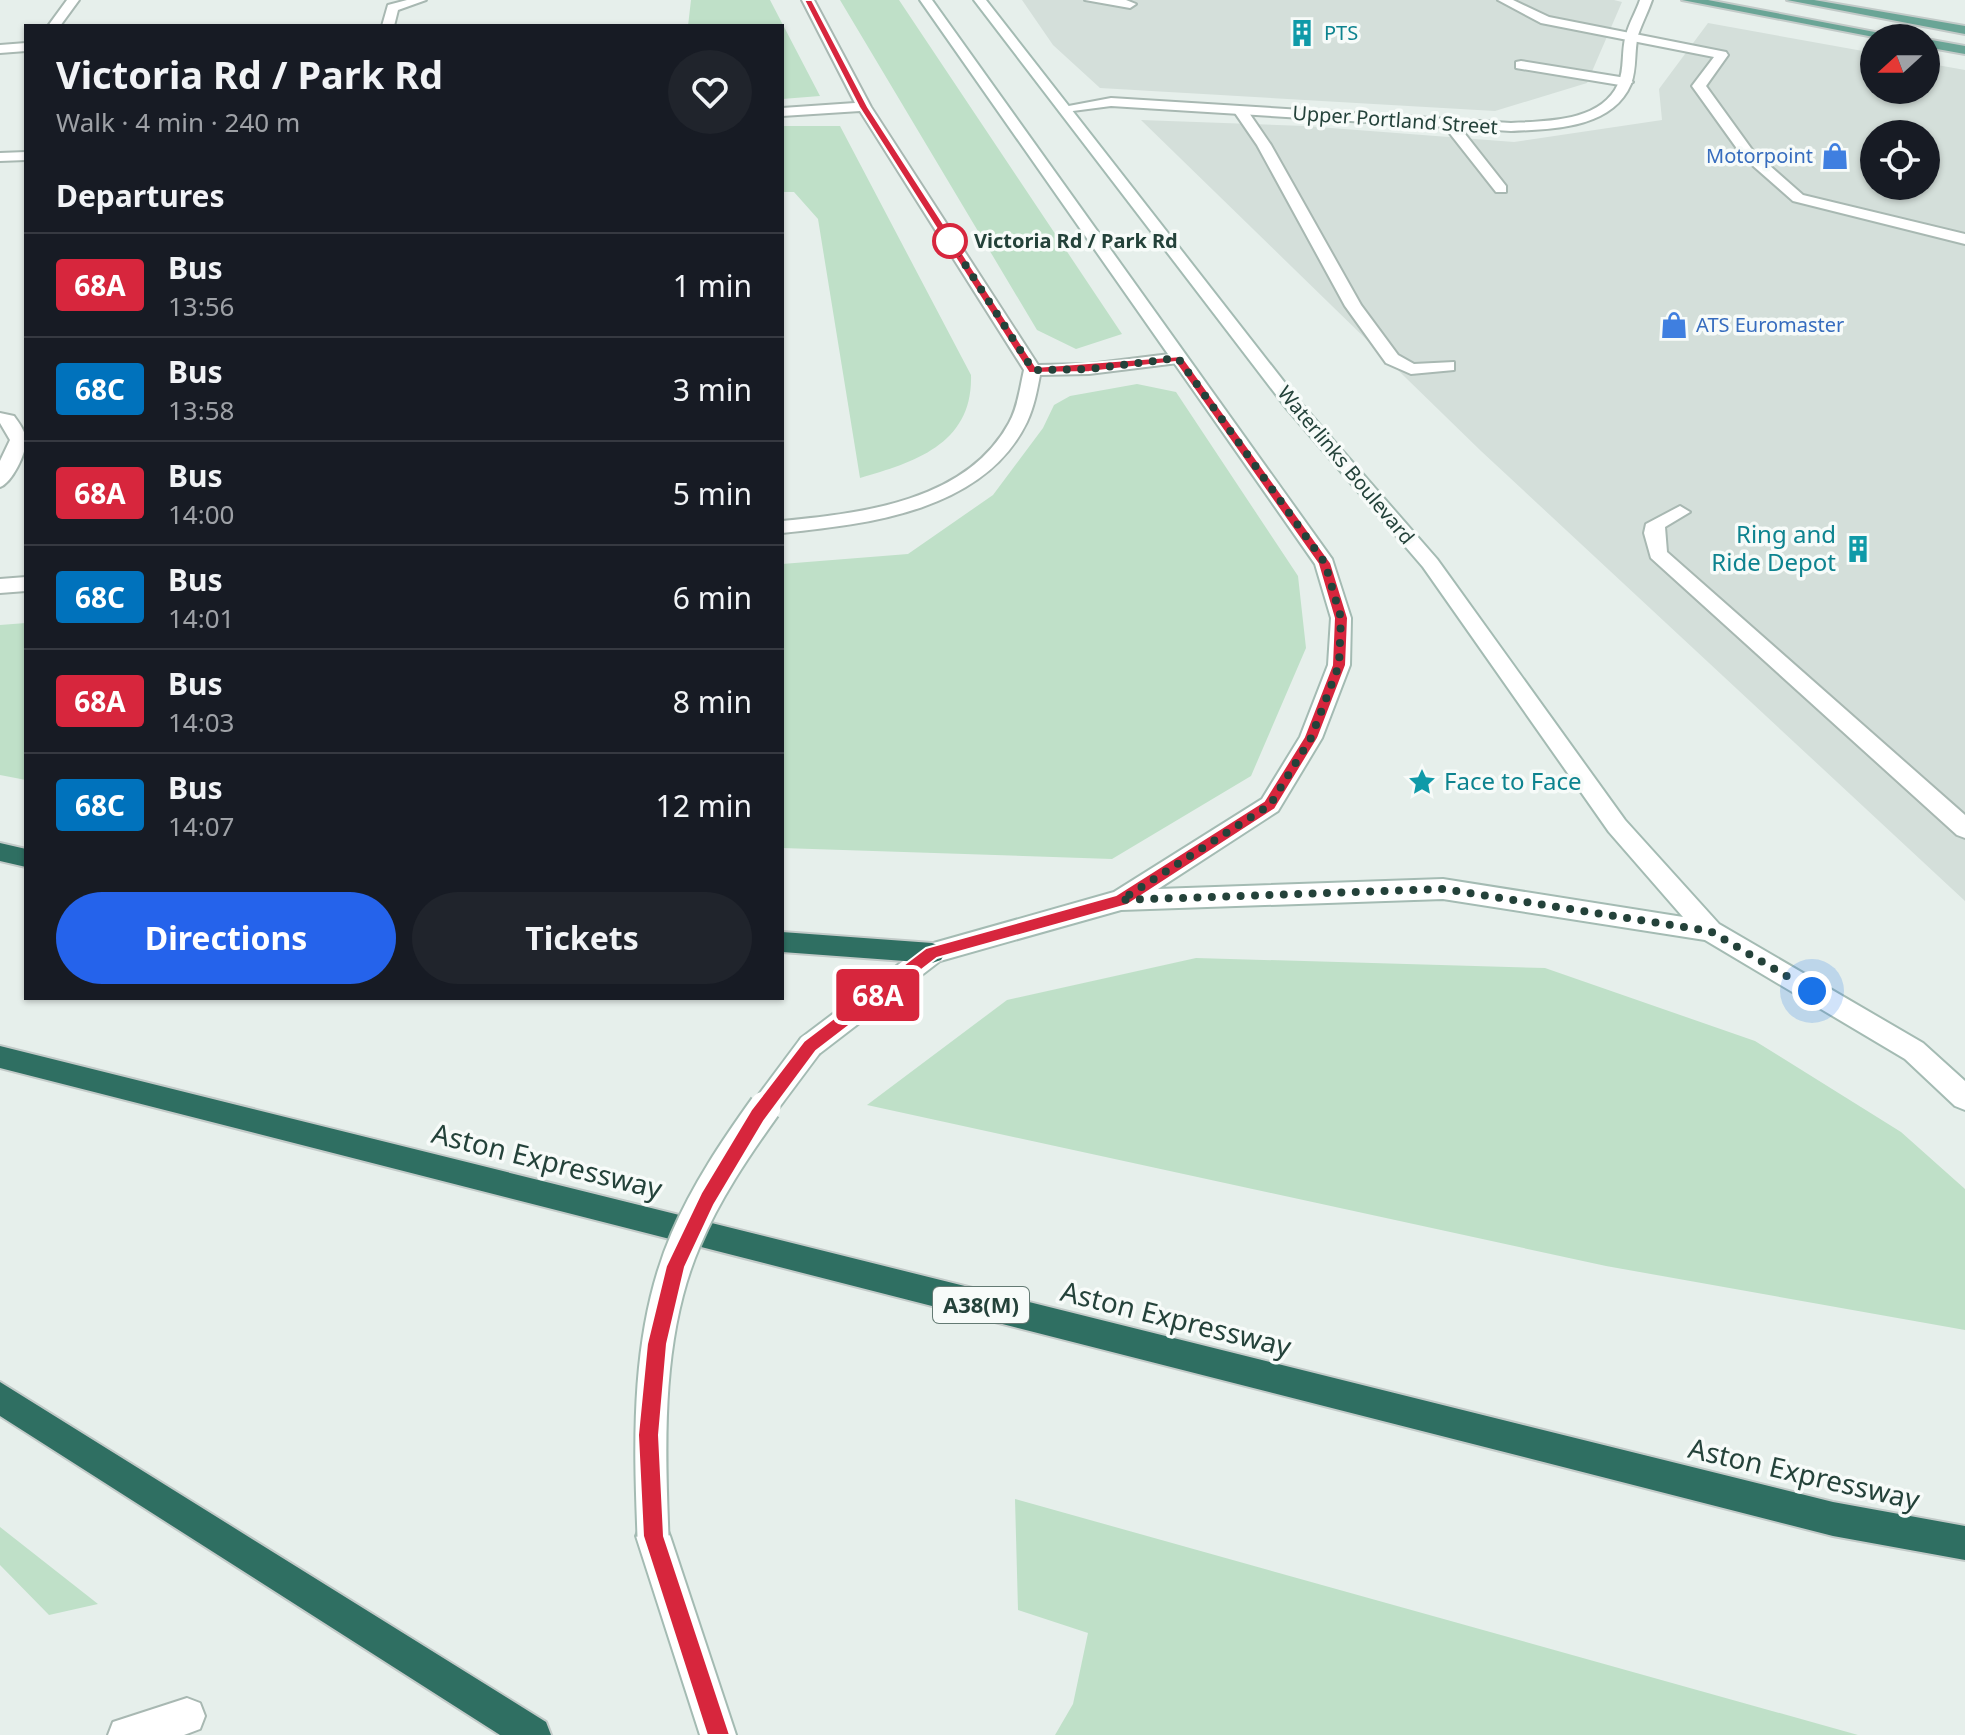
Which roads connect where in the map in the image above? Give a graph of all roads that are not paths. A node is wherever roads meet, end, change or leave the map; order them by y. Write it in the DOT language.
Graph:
graph roads {
  1 [pos="73,0"];
  2 [pos="420,0"];
  3 [pos="808,0"];
  4 [pos="926,0"];
  5 [pos="980,0"];
  6 [pos="1091,0"];
  7 [pos="1504,0"];
  8 [pos="1646,0"];
  9 [pos="1688,0"];
  10 [pos="1793,0"];
  11 [pos="1130,4"];
  12 [pos="55,24"];
  13 [pos="388,24"];
  14 [pos="1965,30"];
  15 [pos="1860,31"];
  16 [pos="1632,36"];
  17 [pos="1940,46"];
  18 [pos="24,47"];
  19 [pos="0,49"];
  20 [pos="1965,50"];
  21 [pos="1521,65"];
  22 [pos="1626,82"];
  23 [pos="864,107"];
  24 [pos="1065,108"];
  25 [pos="1240,110"];
  26 [pos="784,112"];
  27 [pos="1449,123"];
  28 [pos="24,156"];
  29 [pos="0,157"];
  30 [pos="1501,189"];
  31 [pos="1965,239"];
  32 [pos="1178,358"];
  33 [pos="1448,366"];
  34 [pos="1033,370"];
  35 [pos="0,418"];
  36 [pos="0,481"];
  37 [pos="1680,512"];
  38 [pos="784,527"];
  39 [pos="24,584"];
  40 [pos="0,586"];
  41 [pos="1965,829"];
  42 [pos="0,852"];
  43 [pos="24,858"];
  44 [pos="1121,900"];
  45 [pos="1710,931"];
  46 [pos="784,942"];
  47 [pos="932,953"];
  48 [pos="0,1057"];
  49 [pos="1965,1098"];
  50 [pos="0,1398"];
  51 [pos="1965,1543"];
  52 [pos="187,1716"];
  53 [pos="126,1735"];
  54 [pos="533,1735"];
  55 [pos="718,1735"];
  1 -- 12 [label="main road"];
  2 -- 13 [label="main road"];
  3 -- 23 [label="main road"];
  4 -- 32 [label="main road"];
  5 -- 24 [label="main road, Waterlinks Boulevard"];
  6 -- 11 [label="main road"];
  7 -- 16 [label="main road"];
  8 -- 16 [label="main road"];
  9 -- 15 [label="main road"];
  10 -- 14 [label="main road"];
  16 -- 22 [label="main road"];
  16 -- 31 [label="main road"];
  17 -- 20 [label="main road"];
  18 -- 19 [label="main road"];
  21 -- 22 [label="main road"];
  22 -- 27 [label="main road, Upper Portland Street"];
  23 -- 26 [label="main road"];
  23 -- 34 [label="main road"];
  24 -- 25 [label="main road, Upper Portland Street"];
  24 -- 45 [label="main road, Waterlinks Boulevard"];
  25 -- 27 [label="main road, Upper Portland Street"];
  25 -- 33 [label="main road"];
  27 -- 30 [label="main road"];
  28 -- 29 [label="main road"];
  32 -- 34 [label="main road"];
  32 -- 44 [label="main road"];
  34 -- 38 [label="main road"];
  35 -- 36 [label="main road"];
  37 -- 41 [label="main road"];
  39 -- 40 [label="main road"];
  42 -- 43 [label="highway"];
  44 -- 45 [label="main road"];
  44 -- 47 [label="main road"];
  45 -- 49 [label="main road"];
  46 -- 47 [label="highway"];
  47 -- 55 [label="main road, bridge"];
  48 -- 51 [label="highway, Aston Expressway / A38(M)"];
  50 -- 54 [label="highway"];
  52 -- 53 [label="main road"];
}
